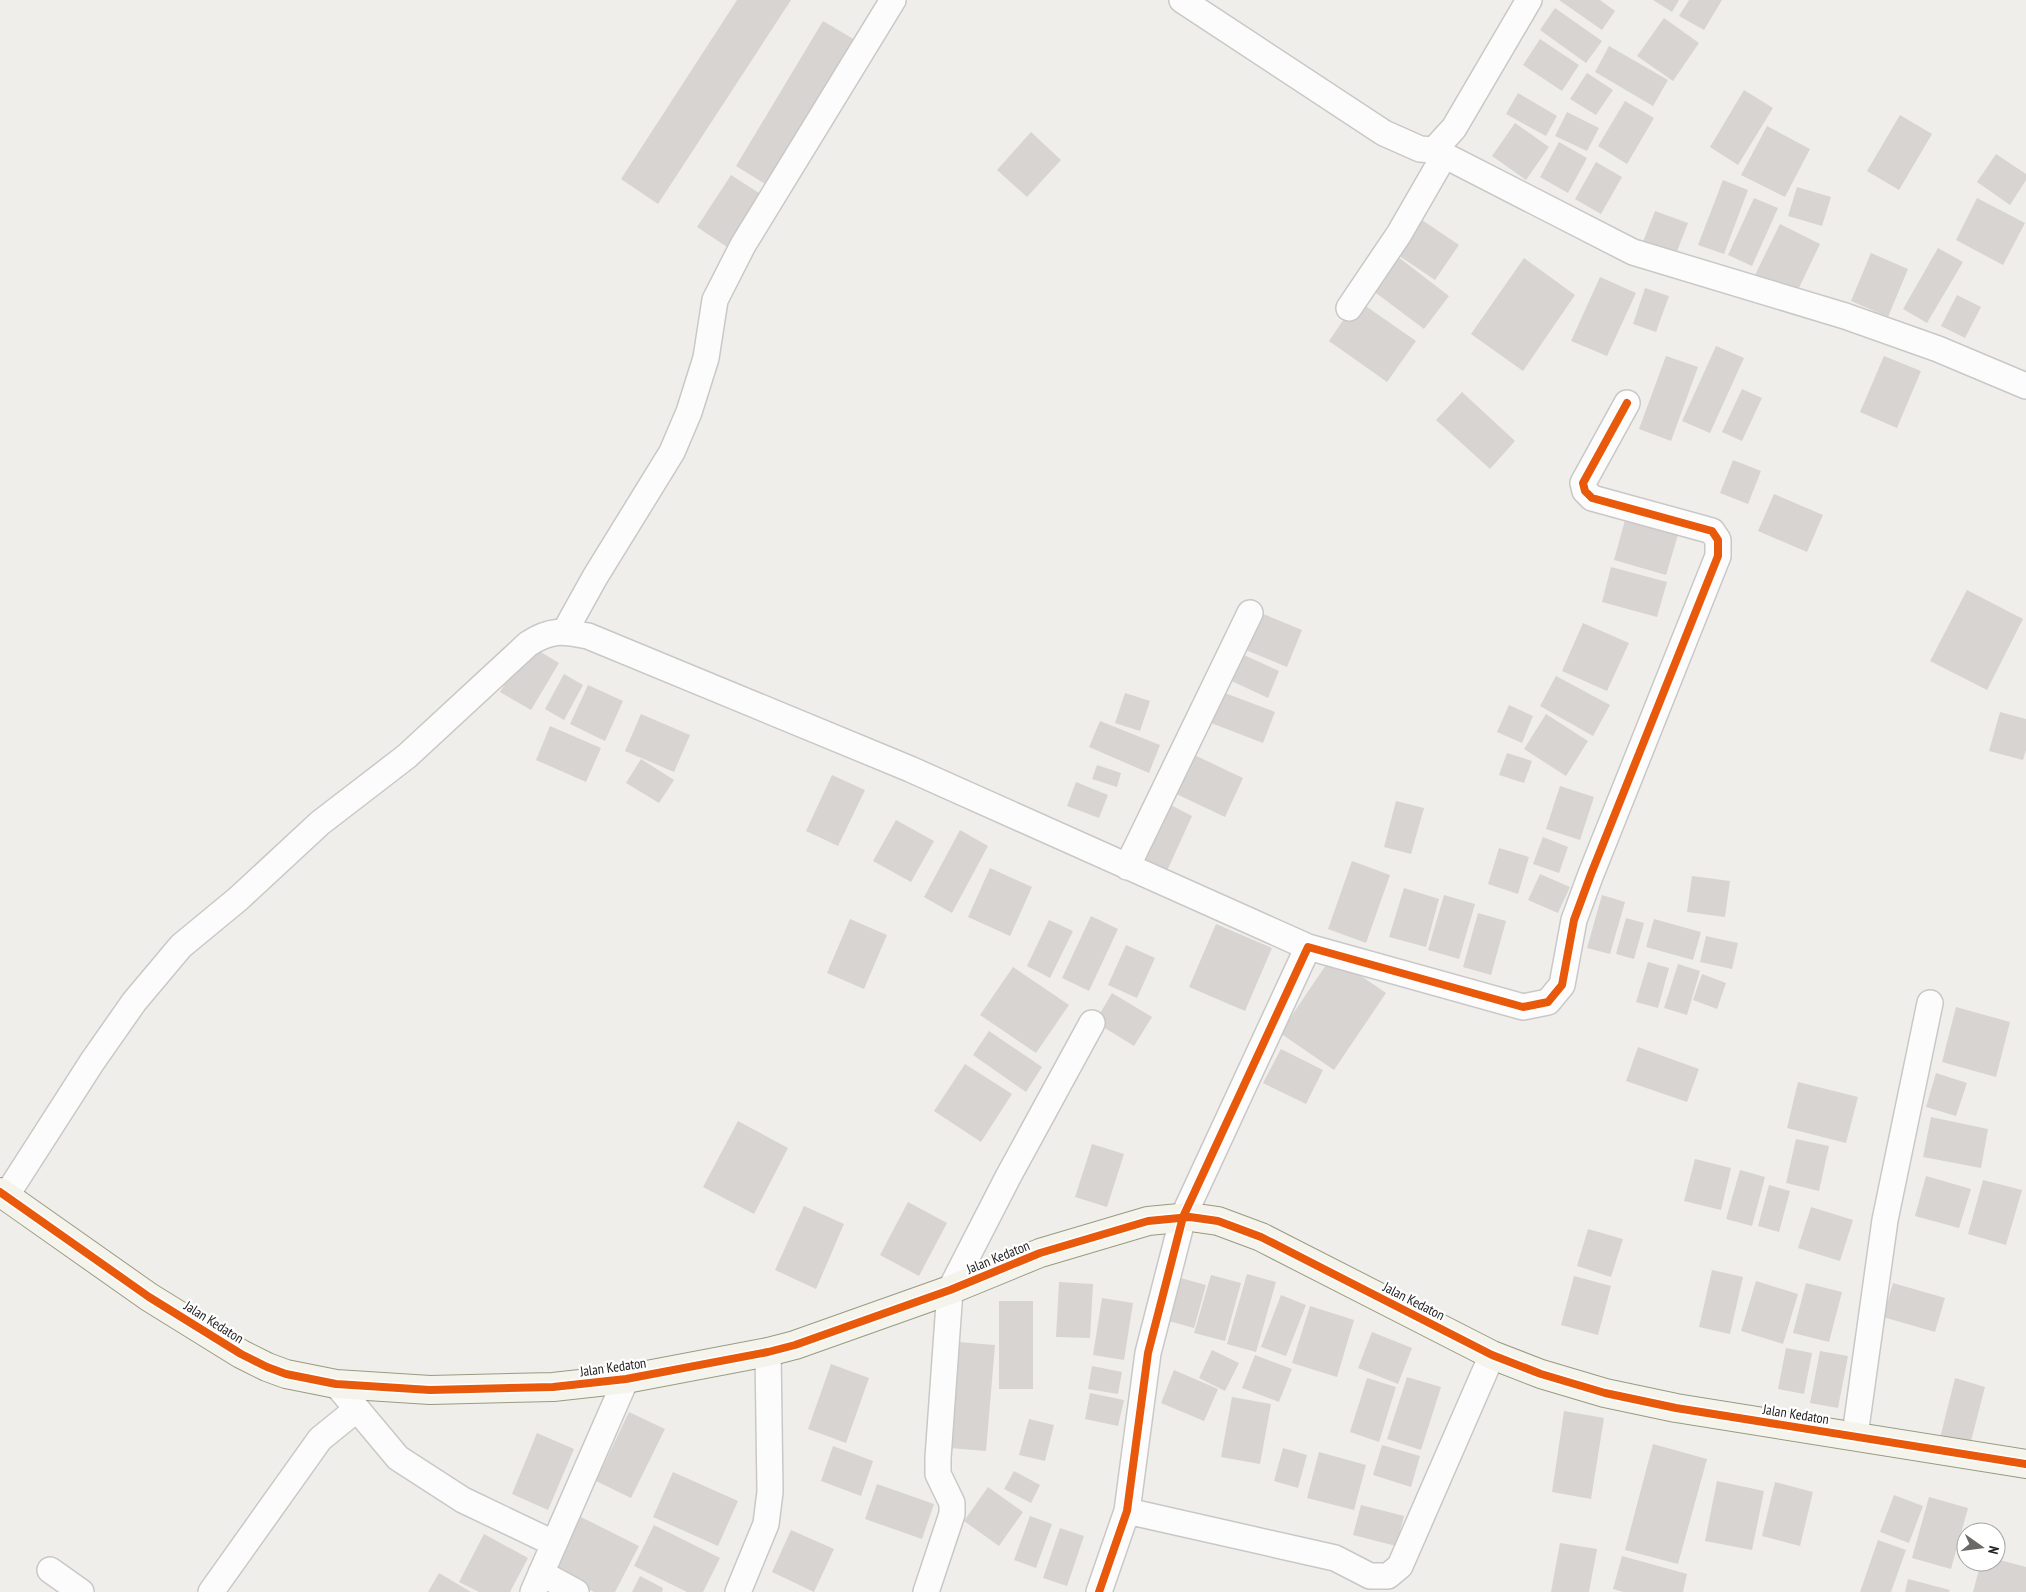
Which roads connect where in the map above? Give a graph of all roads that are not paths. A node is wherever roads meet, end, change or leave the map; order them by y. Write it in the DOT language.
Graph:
graph roads {
  1 [pos="893,0"];
  2 [pos="1182,0"];
  3 [pos="1529,0"];
  4 [pos="1439,153"];
  5 [pos="1349,308"];
  6 [pos="2026,386"];
  7 [pos="1627,402"];
  8 [pos="1250,613"];
  9 [pos="565,631"];
  10 [pos="1127,866"];
  11 [pos="1308,947"];
  12 [pos="1930,1003"];
  13 [pos="1092,1023"];
  14 [pos="3,1194"];
  15 [pos="1183,1217"];
  16 [pos="950,1290"];
  17 [pos="768,1352"];
  18 [pos="1492,1355"];
  19 [pos="626,1379"];
  20 [pos="336,1384"];
  21 [pos="357,1409"];
  22 [pos="1855,1435"];
  23 [pos="2026,1464"];
  24 [pos="1127,1511"];
  25 [pos="554,1544"];
  26 [pos="50,1570"];
  27 [pos="537,1582"];
  28 [pos="81,1592"];
  29 [pos="211,1592"];
  30 [pos="576,1592"];
  31 [pos="738,1592"];
  32 [pos="926,1592"];
  33 [pos="1099,1592"];
  1 -- 9 [label="street"];
  2 -- 4 [label="street"];
  3 -- 4 [label="street"];
  4 -- 5 [label="street"];
  4 -- 6 [label="street"];
  7 -- 11 [label="street"];
  8 -- 10 [label="street"];
  9 -- 10 [label="street"];
  9 -- 14 [label="street"];
  10 -- 11 [label="street"];
  11 -- 15 [label="street"];
  12 -- 22 [label="street"];
  13 -- 16 [label="street"];
  14 -- 20 [label="street, Jalan Kedaton"];
  15 -- 16 [label="street, Jalan Kedaton"];
  15 -- 18 [label="street, Jalan Kedaton"];
  15 -- 24 [label="street"];
  16 -- 17 [label="street, Jalan Kedaton"];
  16 -- 32 [label="street"];
  17 -- 19 [label="street, Jalan Kedaton"];
  17 -- 31 [label="street"];
  18 -- 22 [label="street, Jalan Kedaton"];
  18 -- 24 [label="street"];
  19 -- 20 [label="street, Jalan Kedaton"];
  19 -- 25 [label="street"];
  20 -- 21 [label="street"];
  21 -- 25 [label="street"];
  21 -- 29 [label="street"];
  22 -- 23 [label="street, Jalan Kedaton"];
  24 -- 33 [label="street"];
  25 -- 27 [label="street"];
  26 -- 28 [label="street"];
  27 -- 30 [label="street"];
}
